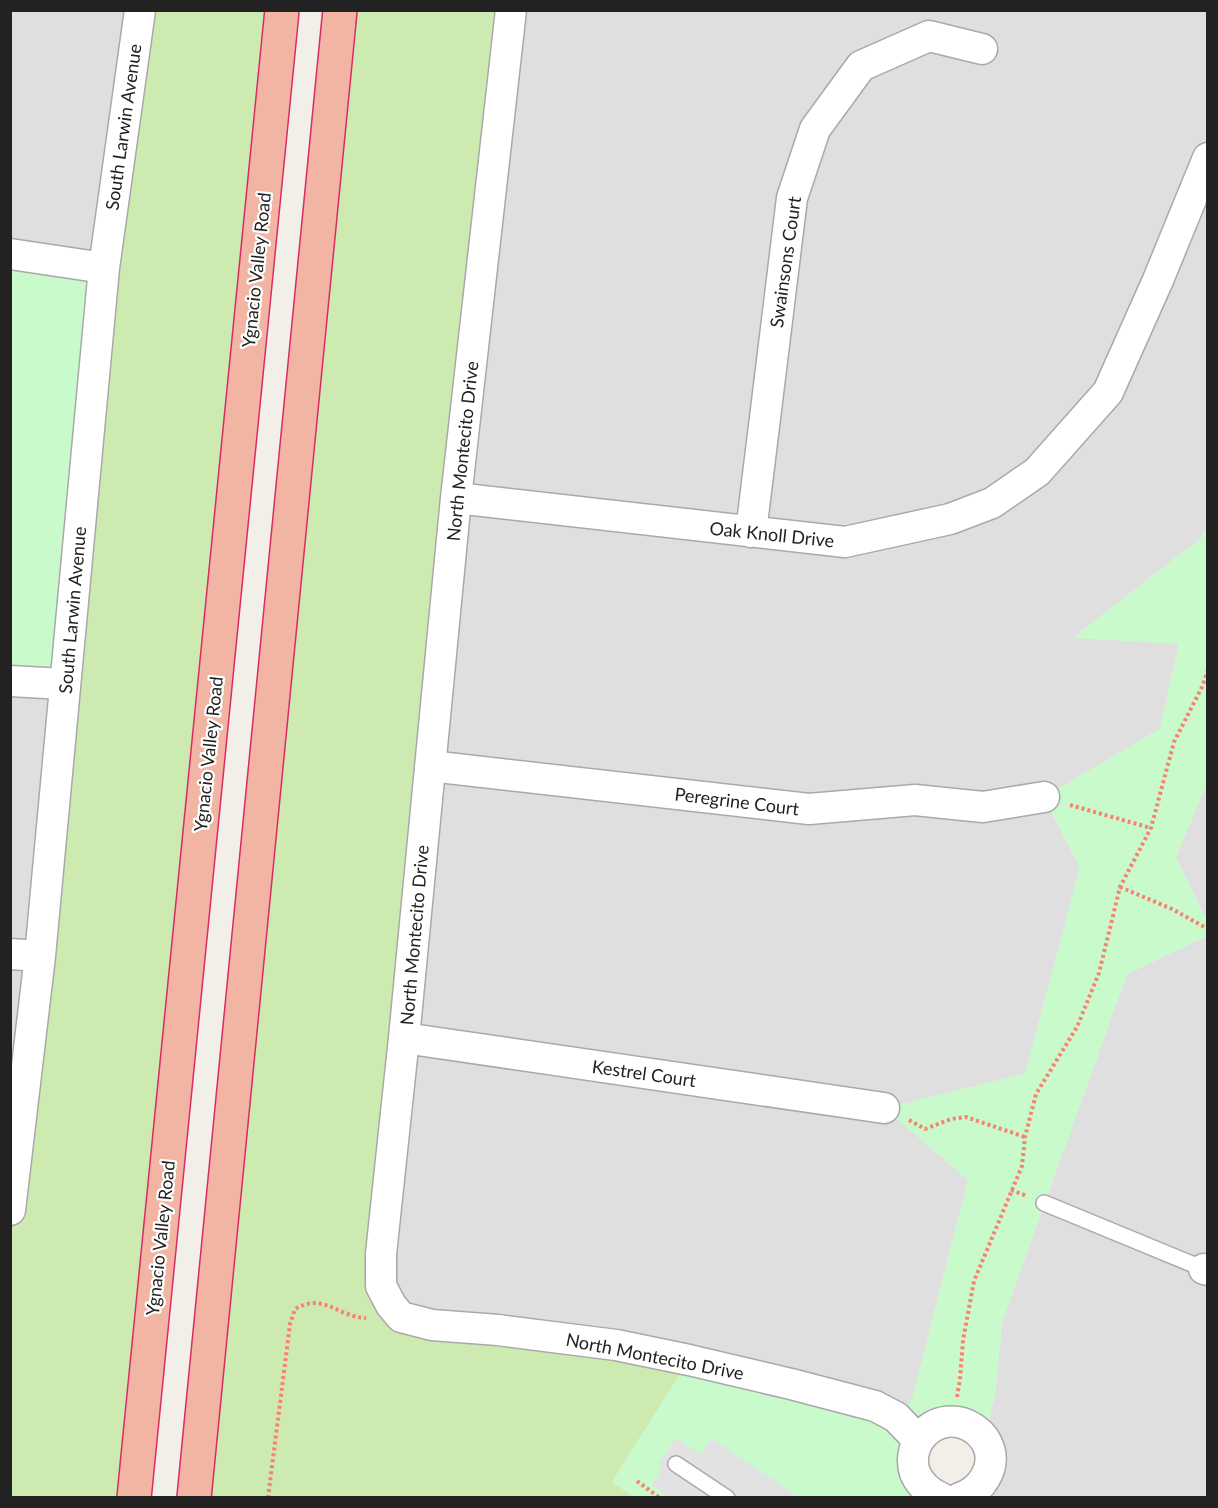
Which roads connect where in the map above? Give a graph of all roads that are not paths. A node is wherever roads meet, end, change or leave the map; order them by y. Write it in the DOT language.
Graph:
graph roads {
  1 [pos="140,10"];
  2 [pos="282,10"];
  3 [pos="340,10"];
  4 [pos="511,10"];
  5 [pos="982,49"];
  6 [pos="1208,158"];
  7 [pos="10,254"];
  8 [pos="104,268"];
  9 [pos="456,498"];
  10 [pos="751,532"];
  11 [pos="10,681"];
  12 [pos="64,684"];
  13 [pos="430,766"];
  14 [pos="1044,797"];
  15 [pos="10,954"];
  16 [pos="40,956"];
  17 [pos="404,1038"];
  18 [pos="884,1108"];
  19 [pos="1044,1203"];
  20 [pos="10,1210"];
  21 [pos="1206,1270"];
  22 [pos="918,1440"];
  23 [pos="676,1464"];
  24 [pos="924,1493"];
  25 [pos="977,1494"];
  26 [pos="134,1497"];
  27 [pos="194,1497"];
  28 [pos="727,1497"];
  1 -- 8 [label="street, South Larwin Avenue"];
  2 -- 26 [label="highway, Ygnacio Valley Road"];
  3 -- 27 [label="highway"];
  4 -- 9 [label="street, North Montecito Drive"];
  5 -- 10 [label="street, Swainsons Court"];
  6 -- 10 [label="street, Oak Knoll Drive"];
  7 -- 8 [label="street"];
  8 -- 12 [label="street, South Larwin Avenue"];
  9 -- 10 [label="street, Oak Knoll Drive"];
  9 -- 13 [label="street, North Montecito Drive"];
  11 -- 12 [label="street"];
  12 -- 16 [label="street, South Larwin Avenue"];
  13 -- 14 [label="street, Peregrine Court"];
  13 -- 17 [label="street, North Montecito Drive"];
  15 -- 16 [label="street"];
  16 -- 20 [label="street, South Larwin Avenue"];
  17 -- 18 [label="street, Kestrel Court"];
  17 -- 22 [label="street, North Montecito Drive"];
  19 -- 21 [label="lane"];
  22 -- 24 [label="street"];
  22 -- 25 [label="street"];
  23 -- 28 [label="lane"];
}
